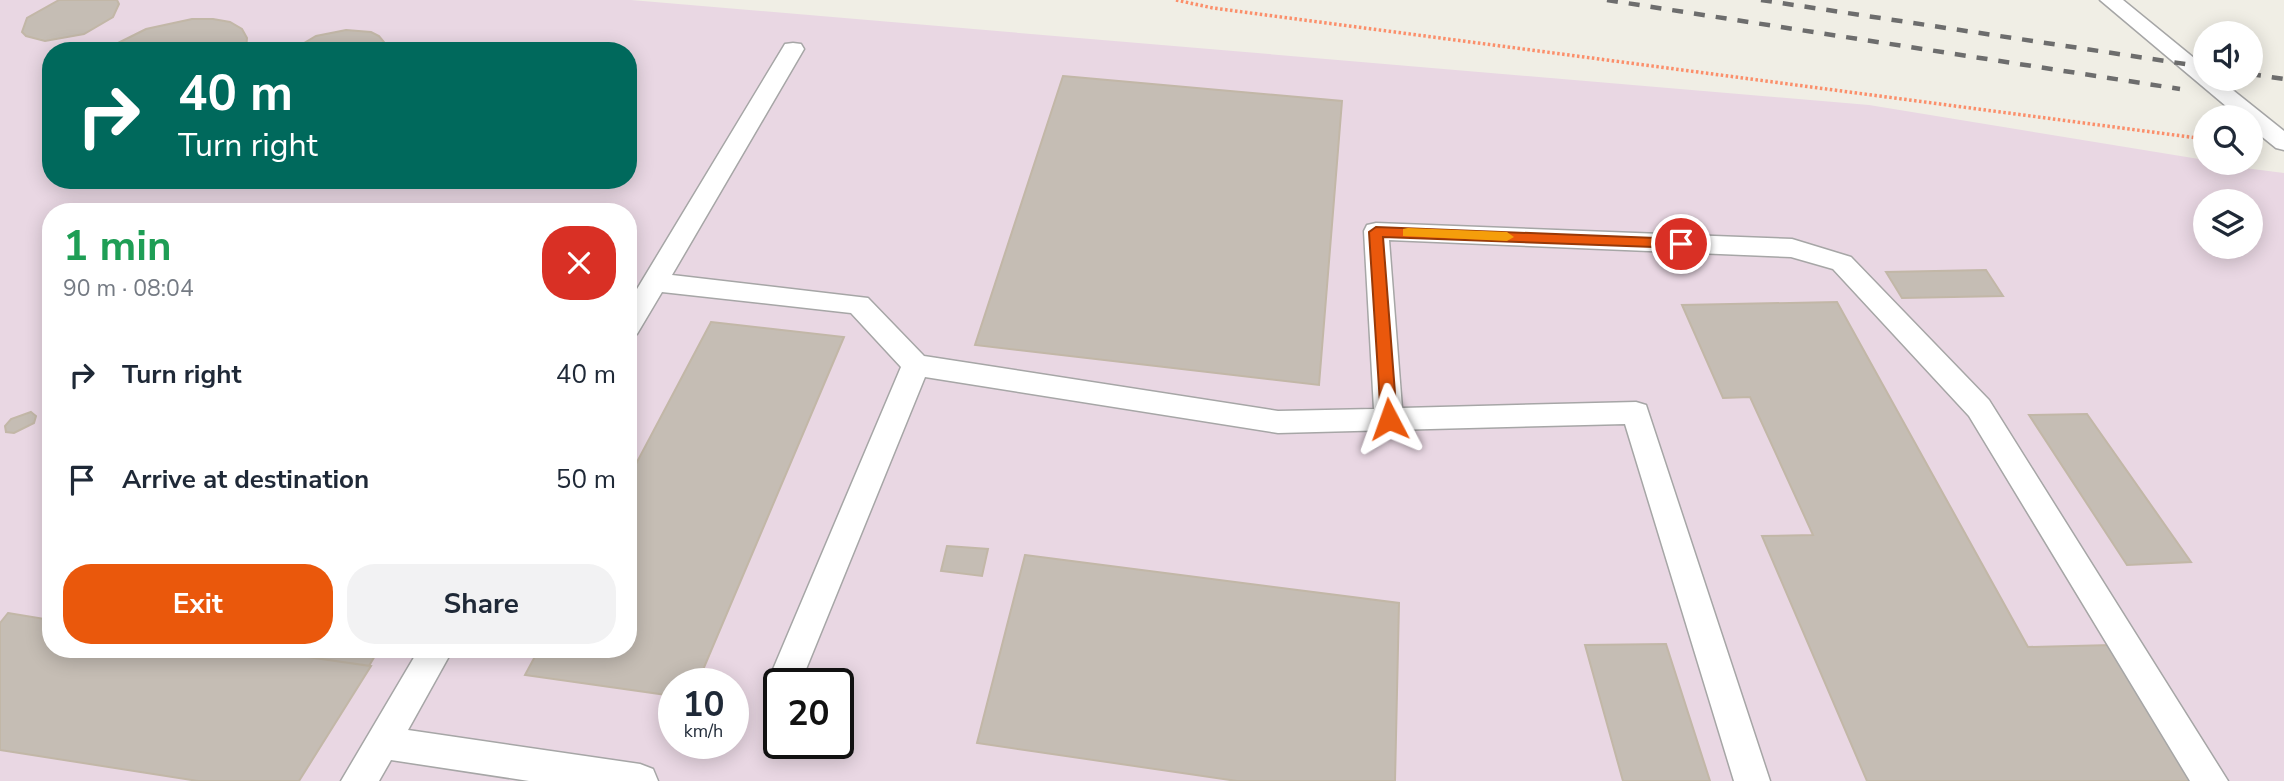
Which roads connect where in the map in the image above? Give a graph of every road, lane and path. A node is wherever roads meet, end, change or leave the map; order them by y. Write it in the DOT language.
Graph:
graph roads {
  1 [pos="1176,0"];
  2 [pos="2110,0"];
  3 [pos="793,49"];
  4 [pos="2193,67"];
  5 [pos="2222,91"];
  6 [pos="2193,137"];
  7 [pos="2284,142"];
  8 [pos="655,282"];
  9 [pos="637,312"];
  10 [pos="916,365"];
  11 [pos="1389,419"];
  12 [pos="433,658"];
  13 [pos="790,668"];
  14 [pos="382,742"];
  15 [pos="359,781"];
  16 [pos="640,781"];
  17 [pos="1752,781"];
  18 [pos="2210,781"];
  1 -- 6 [label="path"];
  2 -- 4 [label="lane"];
  3 -- 8 [label="lane"];
  5 -- 7 [label="lane"];
  8 -- 9 [label="lane"];
  8 -- 10 [label="lane"];
  10 -- 11 [label="lane"];
  10 -- 13 [label="lane"];
  11 -- 17 [label="lane"];
  11 -- 18 [label="lane"];
  12 -- 14 [label="lane"];
  14 -- 15 [label="lane"];
  14 -- 16 [label="lane"];
}
